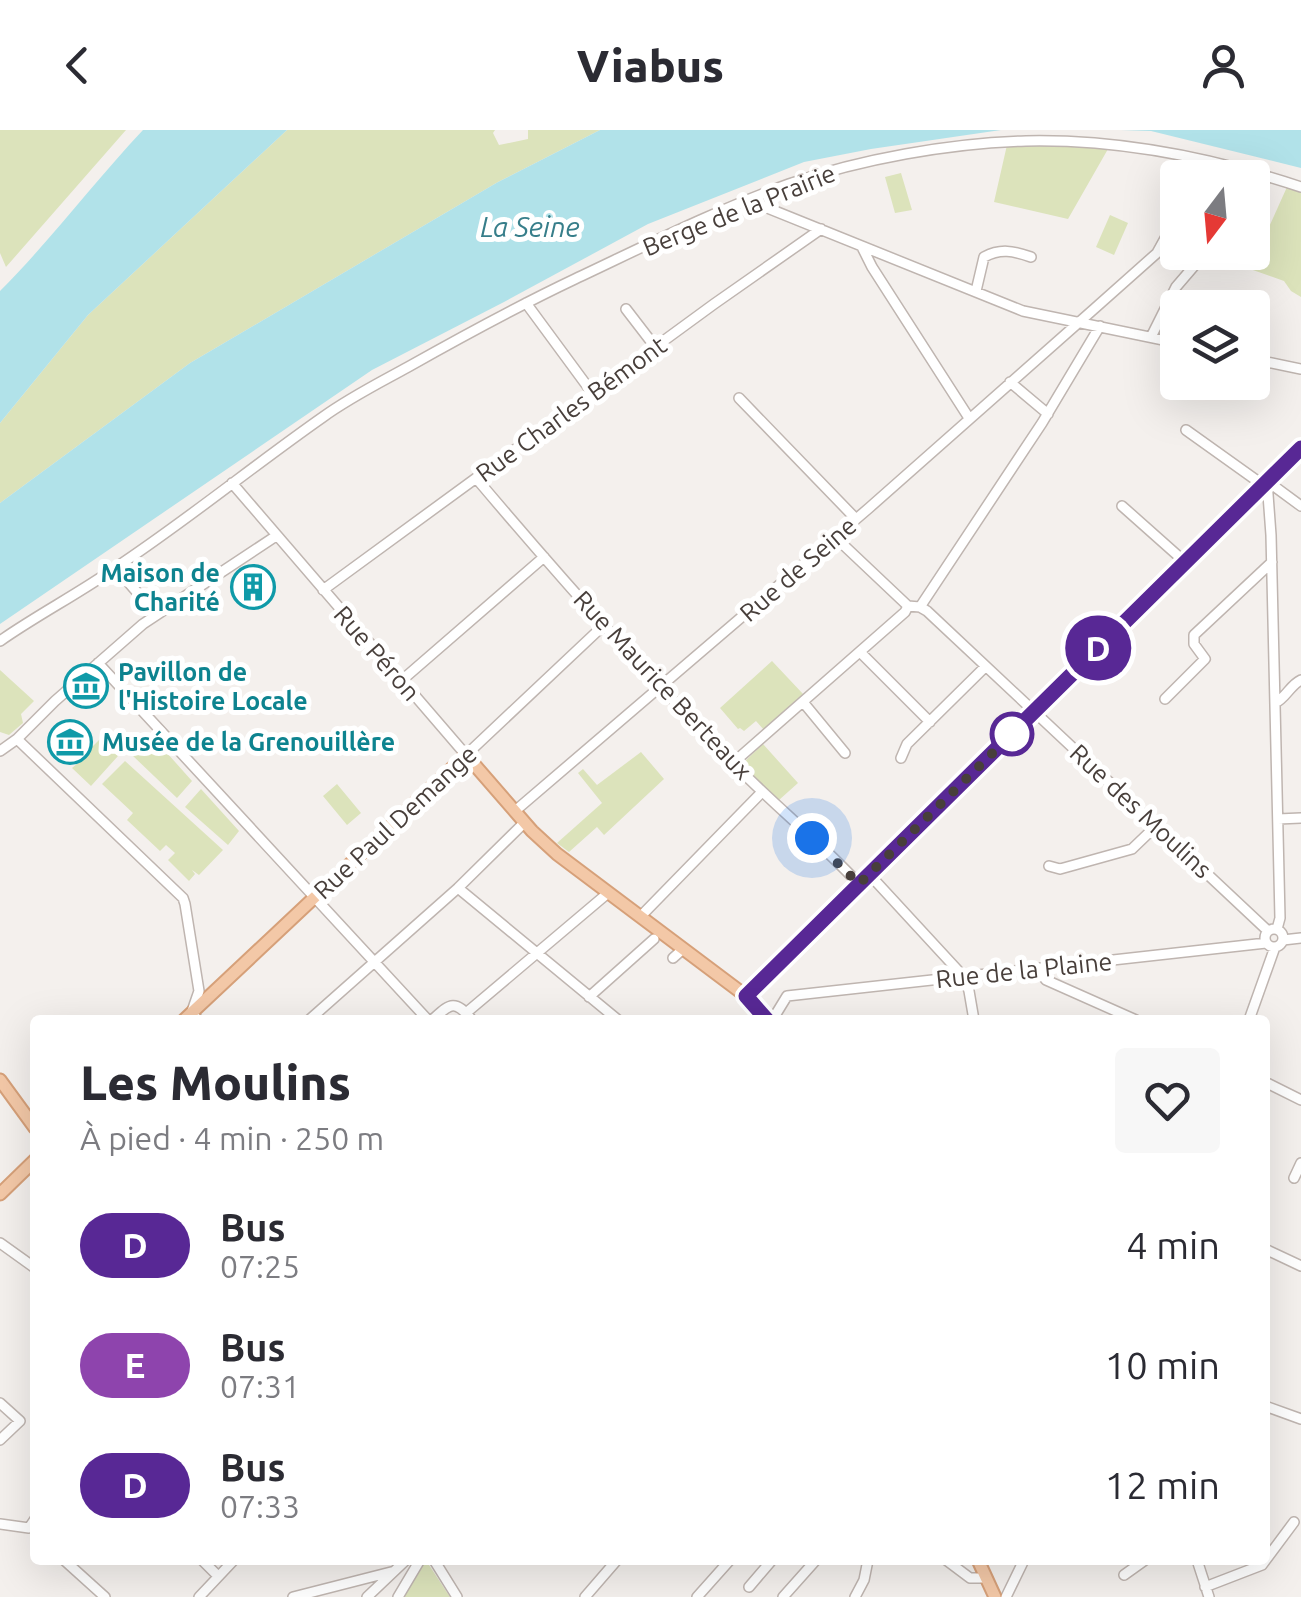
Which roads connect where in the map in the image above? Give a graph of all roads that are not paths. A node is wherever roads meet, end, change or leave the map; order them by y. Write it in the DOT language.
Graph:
graph roads {
  1 [pos="1204,160"];
  2 [pos="1270,179"];
  3 [pos="1301,188"];
  4 [pos="749,201"];
  5 [pos="820,228"];
  6 [pos="1160,245"];
  7 [pos="862,246"];
  8 [pos="1031,257"];
  9 [pos="1190,270"];
  10 [pos="976,291"];
  11 [pos="526,303"];
  12 [pos="626,309"];
  13 [pos="1078,323"];
  14 [pos="1100,326"];
  15 [pos="1150,337"];
  16 [pos="1160,339"];
  17 [pos="656,348"];
  18 [pos="1270,364"];
  19 [pos="1301,370"];
  20 [pos="1010,382"];
  21 [pos="593,394"];
  22 [pos="739,398"];
  23 [pos="1048,414"];
  24 [pos="969,418"];
  25 [pos="1186,430"];
  26 [pos="1301,448"];
  27 [pos="476,478"];
  28 [pos="232,483"];
  29 [pos="1265,483"];
  30 [pos="1122,506"];
  31 [pos="1301,506"];
  32 [pos="856,519"];
  33 [pos="276,536"];
  34 [pos="834,537"];
  35 [pos="544,557"];
  36 [pos="1185,562"];
  37 [pos="1272,562"];
  38 [pos="116,568"];
  39 [pos="323,590"];
  40 [pos="914,607"];
  41 [pos="156,614"];
  42 [pos="605,624"];
  43 [pos="0,641"];
  44 [pos="860,652"];
  45 [pos="98,663"];
  46 [pos="986,666"];
  47 [pos="1301,680"];
  48 [pos="401,681"];
  49 [pos="660,687"];
  50 [pos="1165,699"];
  51 [pos="802,702"];
  52 [pos="1275,704"];
  53 [pos="1034,711"];
  54 [pos="930,722"];
  55 [pos="17,738"];
  56 [pos="0,750"];
  57 [pos="845,754"];
  58 [pos="466,755"];
  59 [pos="901,758"];
  60 [pos="733,764"];
  61 [pos="762,792"];
  62 [pos="514,811"];
  63 [pos="1301,818"];
  64 [pos="1278,819"];
  65 [pos="524,823"];
  66 [pos="1157,825"];
  67 [pos="1049,866"];
  68 [pos="869,874"];
  69 [pos="859,884"];
  70 [pos="458,888"];
  71 [pos="608,893"];
  72 [pos="314,898"];
  73 [pos="640,917"];
  74 [pos="1274,938"];
  75 [pos="1301,938"];
  76 [pos="654,939"];
  77 [pos="537,955"];
  78 [pos="374,962"];
  79 [pos="1038,970"];
  80 [pos="964,977"];
  81 [pos="589,996"];
  82 [pos="746,996"];
  83 [pos="193,1015"];
  84 [pos="195,1015"];
  85 [pos="315,1015"];
  86 [pos="425,1015"];
  87 [pos="437,1015"];
  88 [pos="467,1015"];
  89 [pos="471,1015"];
  90 [pos="612,1015"];
  91 [pos="763,1015"];
  92 [pos="775,1015"];
  93 [pos="973,1015"];
  94 [pos="1125,1015"];
  95 [pos="1251,1015"];
  96 [pos="0,1080"];
  97 [pos="1270,1084"];
  98 [pos="1301,1085"];
  99 [pos="1298,1098"];
  100 [pos="30,1121"];
  101 [pos="1301,1163"];
  102 [pos="30,1165"];
  103 [pos="1294,1178"];
  104 [pos="0,1194"];
  105 [pos="0,1243"];
  106 [pos="1270,1251"];
  107 [pos="30,1264"];
  108 [pos="1301,1266"];
  109 [pos="0,1403"];
  110 [pos="1270,1408"];
  111 [pos="1301,1419"];
  112 [pos="0,1440"];
  113 [pos="1294,1522"];
  114 [pos="0,1524"];
  115 [pos="30,1527"];
  116 [pos="1270,1554"];
  117 [pos="70,1565"];
  118 [pos="207,1565"];
  119 [pos="229,1565"];
  120 [pos="404,1565"];
  121 [pos="410,1565"];
  122 [pos="437,1565"];
  123 [pos="614,1565"];
  124 [pos="726,1565"];
  125 [pos="768,1565"];
  126 [pos="811,1565"];
  127 [pos="867,1565"];
  128 [pos="953,1565"];
  129 [pos="980,1565"];
  130 [pos="1022,1565"];
  131 [pos="1138,1565"];
  132 [pos="1199,1565"];
  133 [pos="1262,1565"];
  134 [pos="391,1572"];
  135 [pos="1124,1575"];
  136 [pos="218,1576"];
  137 [pos="985,1578"];
  138 [pos="749,1587"];
  139 [pos="1207,1592"];
  140 [pos="105,1597"];
  141 [pos="199,1597"];
  142 [pos="293,1597"];
  143 [pos="367,1597"];
  144 [pos="398,1597"];
  145 [pos="457,1597"];
  146 [pos="585,1597"];
  147 [pos="697,1597"];
  148 [pos="782,1597"];
  149 [pos="854,1597"];
  150 [pos="996,1597"];
  151 [pos="1006,1597"];
  1 -- 4 [label="street, Berge de la Prairie"];
  2 -- 3 [label="street, Berge de la Prairie"];
  4 -- 5 [label="street"];
  4 -- 11 [label="street, Berge de la Prairie"];
  5 -- 7 [label="street"];
  5 -- 17 [label="street, Rue Charles Bémont"];
  6 -- 13 [label="street, Rue de Seine"];
  7 -- 10 [label="street"];
  7 -- 24 [label="street"];
  8 -- 10 [label="street"];
  9 -- 15 [label="street"];
  10 -- 13 [label="street"];
  11 -- 21 [label="street"];
  11 -- 28 [label="street, Berge de la Prairie"];
  12 -- 17 [label="street"];
  13 -- 14 [label="street"];
  13 -- 20 [label="street, Rue de Seine"];
  14 -- 15 [label="street"];
  14 -- 23 [label="street"];
  15 -- 16 [label="street"];
  17 -- 21 [label="street, Rue Charles Bémont"];
  18 -- 19 [label="street"];
  20 -- 23 [label="street"];
  20 -- 24 [label="street, Rue de Seine"];
  21 -- 27 [label="street, Rue Charles Bémont"];
  22 -- 32 [label="street"];
  23 -- 40 [label="street"];
  24 -- 32 [label="street, Rue de Seine"];
  25 -- 29 [label="street"];
  26 -- 29 [label="main road"];
  27 -- 35 [label="street, Rue Maurice Berteaux"];
  27 -- 39 [label="street, Rue Charles Bémont"];
  28 -- 33 [label="street, Rue Péron"];
  28 -- 38 [label="street, Berge de la Prairie"];
  29 -- 31 [label="street"];
  29 -- 36 [label="main road"];
  29 -- 37 [label="street"];
  30 -- 36 [label="street"];
  32 -- 34 [label="street, Rue de Seine"];
  33 -- 39 [label="street, Rue Péron"];
  33 -- 41 [label="street"];
  34 -- 40 [label="street, Rue des Moulins"];
  34 -- 49 [label="street, Rue de Seine"];
  35 -- 42 [label="street, Rue Maurice Berteaux"];
  35 -- 48 [label="street"];
  36 -- 53 [label="main road"];
  37 -- 50 [label="street"];
  37 -- 52 [label="street"];
  38 -- 41 [label="street"];
  38 -- 43 [label="street, Berge de la Prairie"];
  39 -- 48 [label="street, Rue Péron"];
  40 -- 44 [label="street"];
  40 -- 46 [label="street, Rue des Moulins"];
  41 -- 45 [label="street"];
  42 -- 49 [label="street, Rue Maurice Berteaux"];
  42 -- 58 [label="street, Rue Paul Demange"];
  44 -- 51 [label="street"];
  44 -- 54 [label="street"];
  45 -- 55 [label="street"];
  45 -- 72 [label="street"];
  46 -- 53 [label="street, Rue des Moulins"];
  46 -- 54 [label="street"];
  47 -- 52 [label="street"];
  48 -- 58 [label="street, Rue Péron"];
  49 -- 60 [label="street, Rue Maurice Berteaux"];
  49 -- 62 [label="street, Rue de Seine"];
  51 -- 57 [label="street"];
  51 -- 60 [label="street"];
  52 -- 64 [label="street"];
  53 -- 66 [label="street, Rue des Moulins"];
  53 -- 68 [label="main road"];
  54 -- 59 [label="street"];
  55 -- 56 [label="street"];
  55 -- 83 [label="street"];
  58 -- 62 [label="main road, Rue Péron"];
  58 -- 72 [label="main road, Rue Paul Demange"];
  60 -- 61 [label="street, Rue Maurice Berteaux"];
  61 -- 69 [label="street, Rue Maurice Berteaux"];
  61 -- 73 [label="street"];
  62 -- 65 [label="main road, Rue Péron"];
  63 -- 64 [label="street"];
  64 -- 74 [label="street"];
  65 -- 70 [label="street"];
  65 -- 71 [label="main road, Rue Péron"];
  66 -- 67 [label="street"];
  66 -- 74 [label="street, Rue des Moulins"];
  68 -- 69 [label="main road"];
  68 -- 80 [label="street"];
  69 -- 82 [label="main road"];
  70 -- 77 [label="street"];
  70 -- 78 [label="street"];
  71 -- 73 [label="main road, Rue Péron"];
  71 -- 77 [label="street"];
  72 -- 78 [label="street"];
  72 -- 84 [label="main road, Rue Paul Demange"];
  73 -- 82 [label="main road, Rue Péron"];
  74 -- 75 [label="street, Rue de la Plaine"];
  74 -- 79 [label="street, Rue de la Plaine"];
  74 -- 95 [label="street"];
  76 -- 81 [label="street"];
  77 -- 81 [label="street"];
  77 -- 89 [label="street"];
  78 -- 85 [label="street"];
  78 -- 86 [label="street"];
  79 -- 80 [label="street, Rue de la Plaine"];
  79 -- 94 [label="street"];
  80 -- 92 [label="street, Rue de la Plaine"];
  80 -- 93 [label="street"];
  81 -- 90 [label="street"];
  82 -- 91 [label="main road, Rue Péron"];
  87 -- 88 [label="street"];
  96 -- 100 [label="main road"];
  97 -- 99 [label="street"];
  98 -- 99 [label="street"];
  101 -- 103 [label="street"];
  102 -- 104 [label="main road"];
  105 -- 107 [label="street"];
  106 -- 108 [label="street"];
  109 -- 112 [label="street"];
  110 -- 111 [label="street"];
  113 -- 116 [label="street"];
  114 -- 115 [label="street"];
  117 -- 140 [label="street"];
  118 -- 136 [label="street"];
  119 -- 136 [label="street"];
  120 -- 134 [label="street"];
  121 -- 144 [label="street"];
  122 -- 145 [label="street"];
  123 -- 146 [label="street"];
  124 -- 147 [label="street"];
  125 -- 138 [label="street"];
  126 -- 148 [label="street"];
  127 -- 149 [label="street"];
  128 -- 137 [label="street"];
  129 -- 137 [label="main road"];
  130 -- 151 [label="street"];
  131 -- 135 [label="street"];
  132 -- 139 [label="street"];
  133 -- 139 [label="street"];
  134 -- 142 [label="street"];
  134 -- 143 [label="street"];
  136 -- 141 [label="street"];
  137 -- 150 [label="main road"];
}
